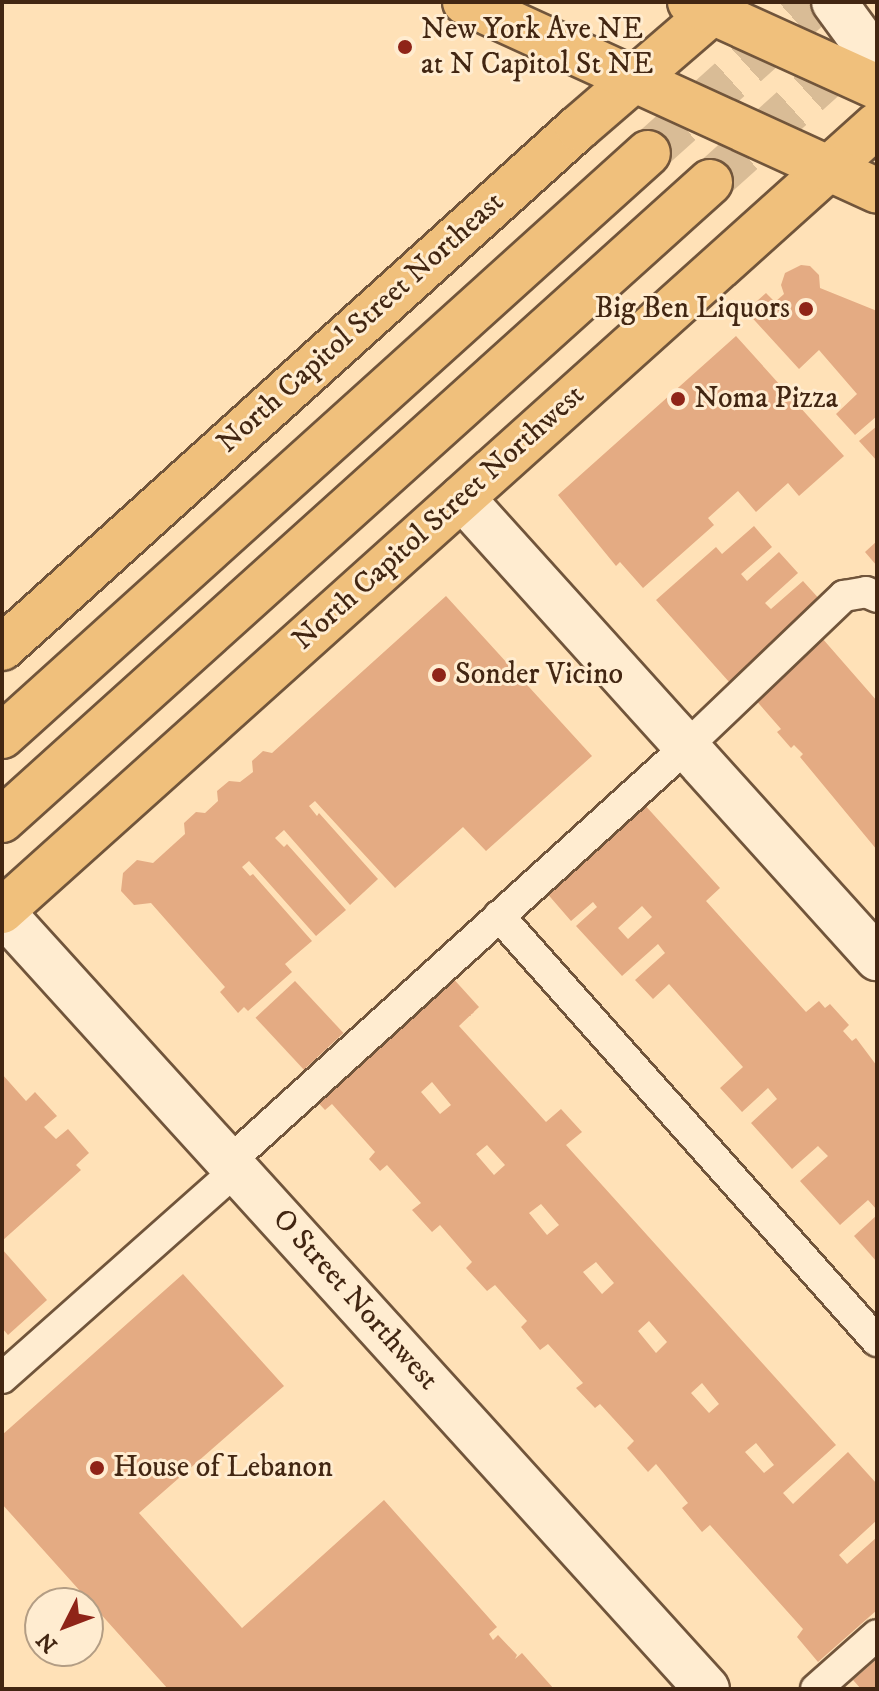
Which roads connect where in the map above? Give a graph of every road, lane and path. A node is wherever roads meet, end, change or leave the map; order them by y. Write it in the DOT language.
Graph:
graph roads {
  1 [pos="465,2"];
  2 [pos="834,2"];
  3 [pos="709,5"];
  4 [pos="877,61"];
  5 [pos="637,78"];
  6 [pos="877,87"];
  7 [pos="877,125"];
  8 [pos="648,153"];
  9 [pos="830,166"];
  10 [pos="710,182"];
  11 [pos="877,191"];
  12 [pos="462,498"];
  13 [pos="877,597"];
  14 [pos="2,648"];
  15 [pos="2,736"];
  16 [pos="686,747"];
  17 [pos="2,820"];
  18 [pos="2,911"];
  19 [pos="499,916"];
  20 [pos="877,958"];
  21 [pos="233,1166"];
  22 [pos="877,1341"];
  23 [pos="2,1378"];
  24 [pos="877,1635"];
  25 [pos="707,1689"];
  26 [pos="816,1689"];
  1 -- 5 [label="main road"];
  2 -- 4 [label="street"];
  3 -- 5 [label="main road, North Capitol Street Northeast"];
  3 -- 6 [label="main road"];
  5 -- 9 [label="main road"];
  5 -- 14 [label="main road, North Capitol Street Northeast"];
  7 -- 9 [label="main road, North Capitol Street Northwest"];
  8 -- 15 [label="main road"];
  9 -- 11 [label="main road"];
  9 -- 12 [label="main road, North Capitol Street Northwest"];
  10 -- 17 [label="main road"];
  12 -- 16 [label="street"];
  12 -- 18 [label="main road, North Capitol Street Northwest"];
  13 -- 16 [label="lane"];
  16 -- 19 [label="lane"];
  16 -- 20 [label="street"];
  18 -- 21 [label="street, O Street Northwest"];
  19 -- 21 [label="lane"];
  19 -- 22 [label="lane"];
  21 -- 23 [label="lane"];
  21 -- 25 [label="street, O Street Northwest"];
  24 -- 26 [label="lane"];
}
